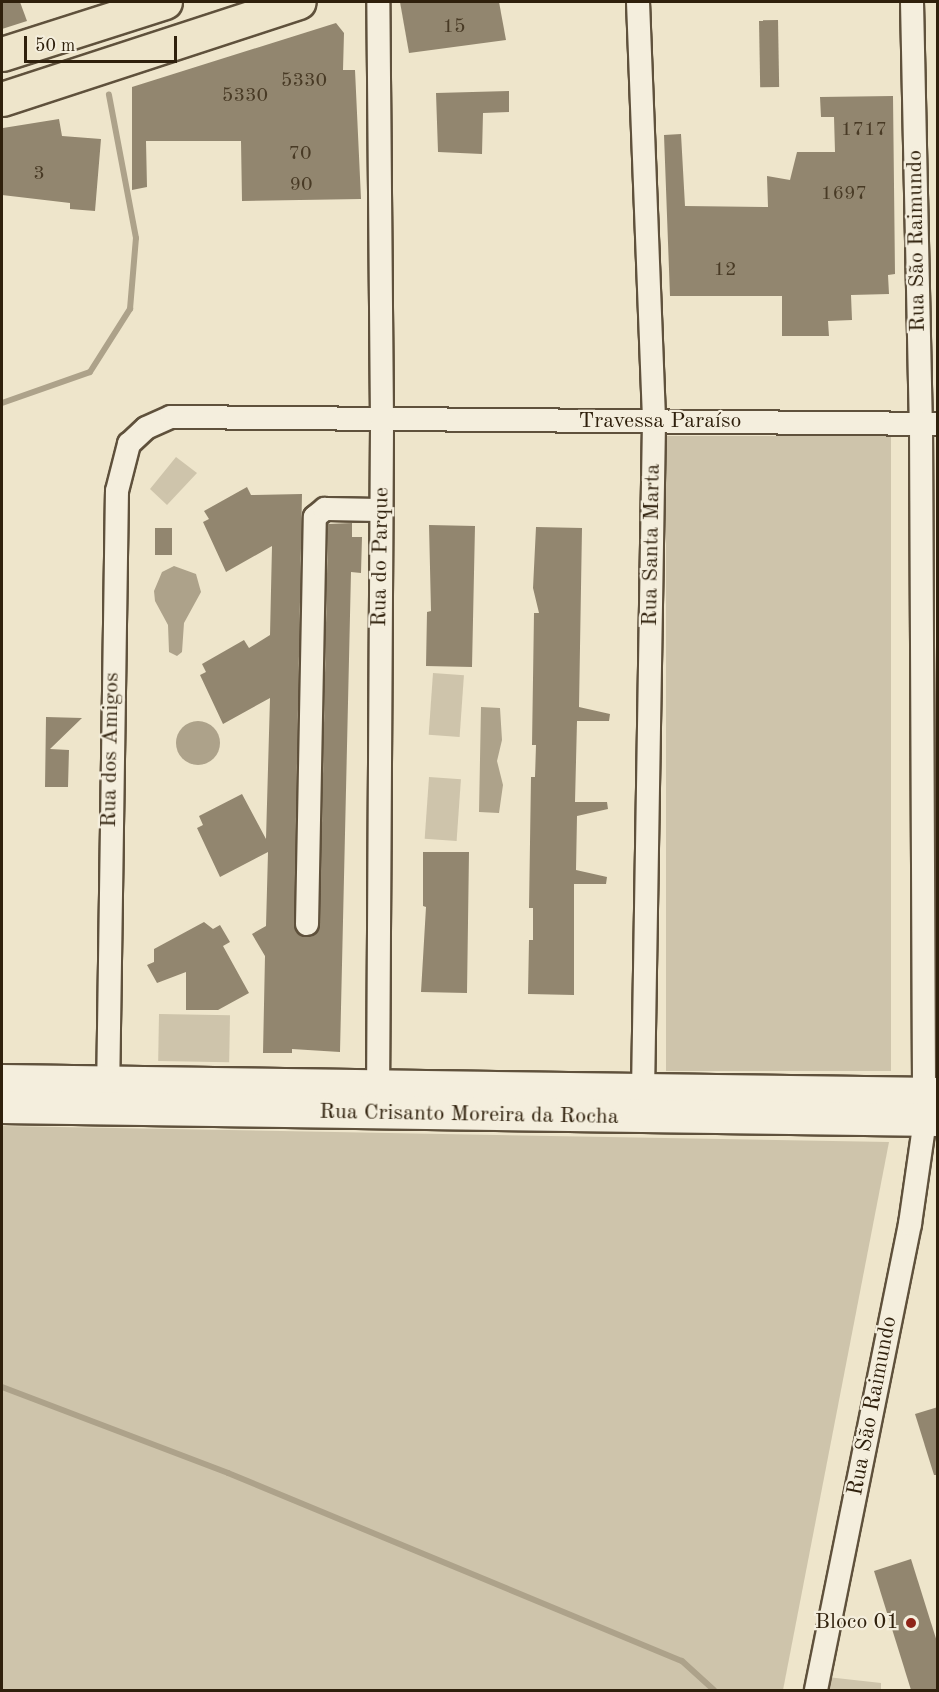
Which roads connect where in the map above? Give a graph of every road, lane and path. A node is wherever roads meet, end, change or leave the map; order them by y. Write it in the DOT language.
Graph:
graph roads {
  1 [pos="165,2"];
  2 [pos="299,2"];
  3 [pos="378,2"];
  4 [pos="638,2"];
  5 [pos="912,2"];
  6 [pos="2,54"];
  7 [pos="2,99"];
  8 [pos="171,417"];
  9 [pos="382,421"];
  10 [pos="654,422"];
  11 [pos="929,424"];
  12 [pos="381,510"];
  13 [pos="307,924"];
  14 [pos="2,1081"];
  15 [pos="107,1096"];
  16 [pos="378,1099"];
  17 [pos="643,1103"];
  18 [pos="2,1107"];
  19 [pos="931,1107"];
  20 [pos="816,1690"];
  1 -- 6 [label="highway"];
  2 -- 7 [label="highway"];
  3 -- 9 [label="street, Rua do Parque"];
  4 -- 10 [label="street, Rua Santa Marta"];
  5 -- 11 [label="street, Rua São Raimundo"];
  8 -- 9 [label="street, Travessa Paraíso"];
  8 -- 15 [label="street, Rua dos Amigos"];
  9 -- 10 [label="street, Travessa Paraíso"];
  9 -- 12 [label="street, Rua do Parque"];
  10 -- 11 [label="street, Travessa Paraíso"];
  10 -- 17 [label="street, Rua Santa Marta"];
  11 -- 19 [label="street, Rua São Raimundo"];
  12 -- 13 [label="street"];
  12 -- 16 [label="street, Rua do Parque"];
  14 -- 15 [label="main road, Rua Crisanto Moreira da Rocha"];
  15 -- 16 [label="main road, Rua Crisanto Moreira da Rocha"];
  15 -- 18 [label="main road, Rua Crisanto Moreira da Rocha"];
  16 -- 17 [label="main road, Rua Crisanto Moreira da Rocha"];
  17 -- 19 [label="main road, Rua Crisanto Moreira da Rocha"];
  19 -- 20 [label="street, Rua São Raimundo"];
}
